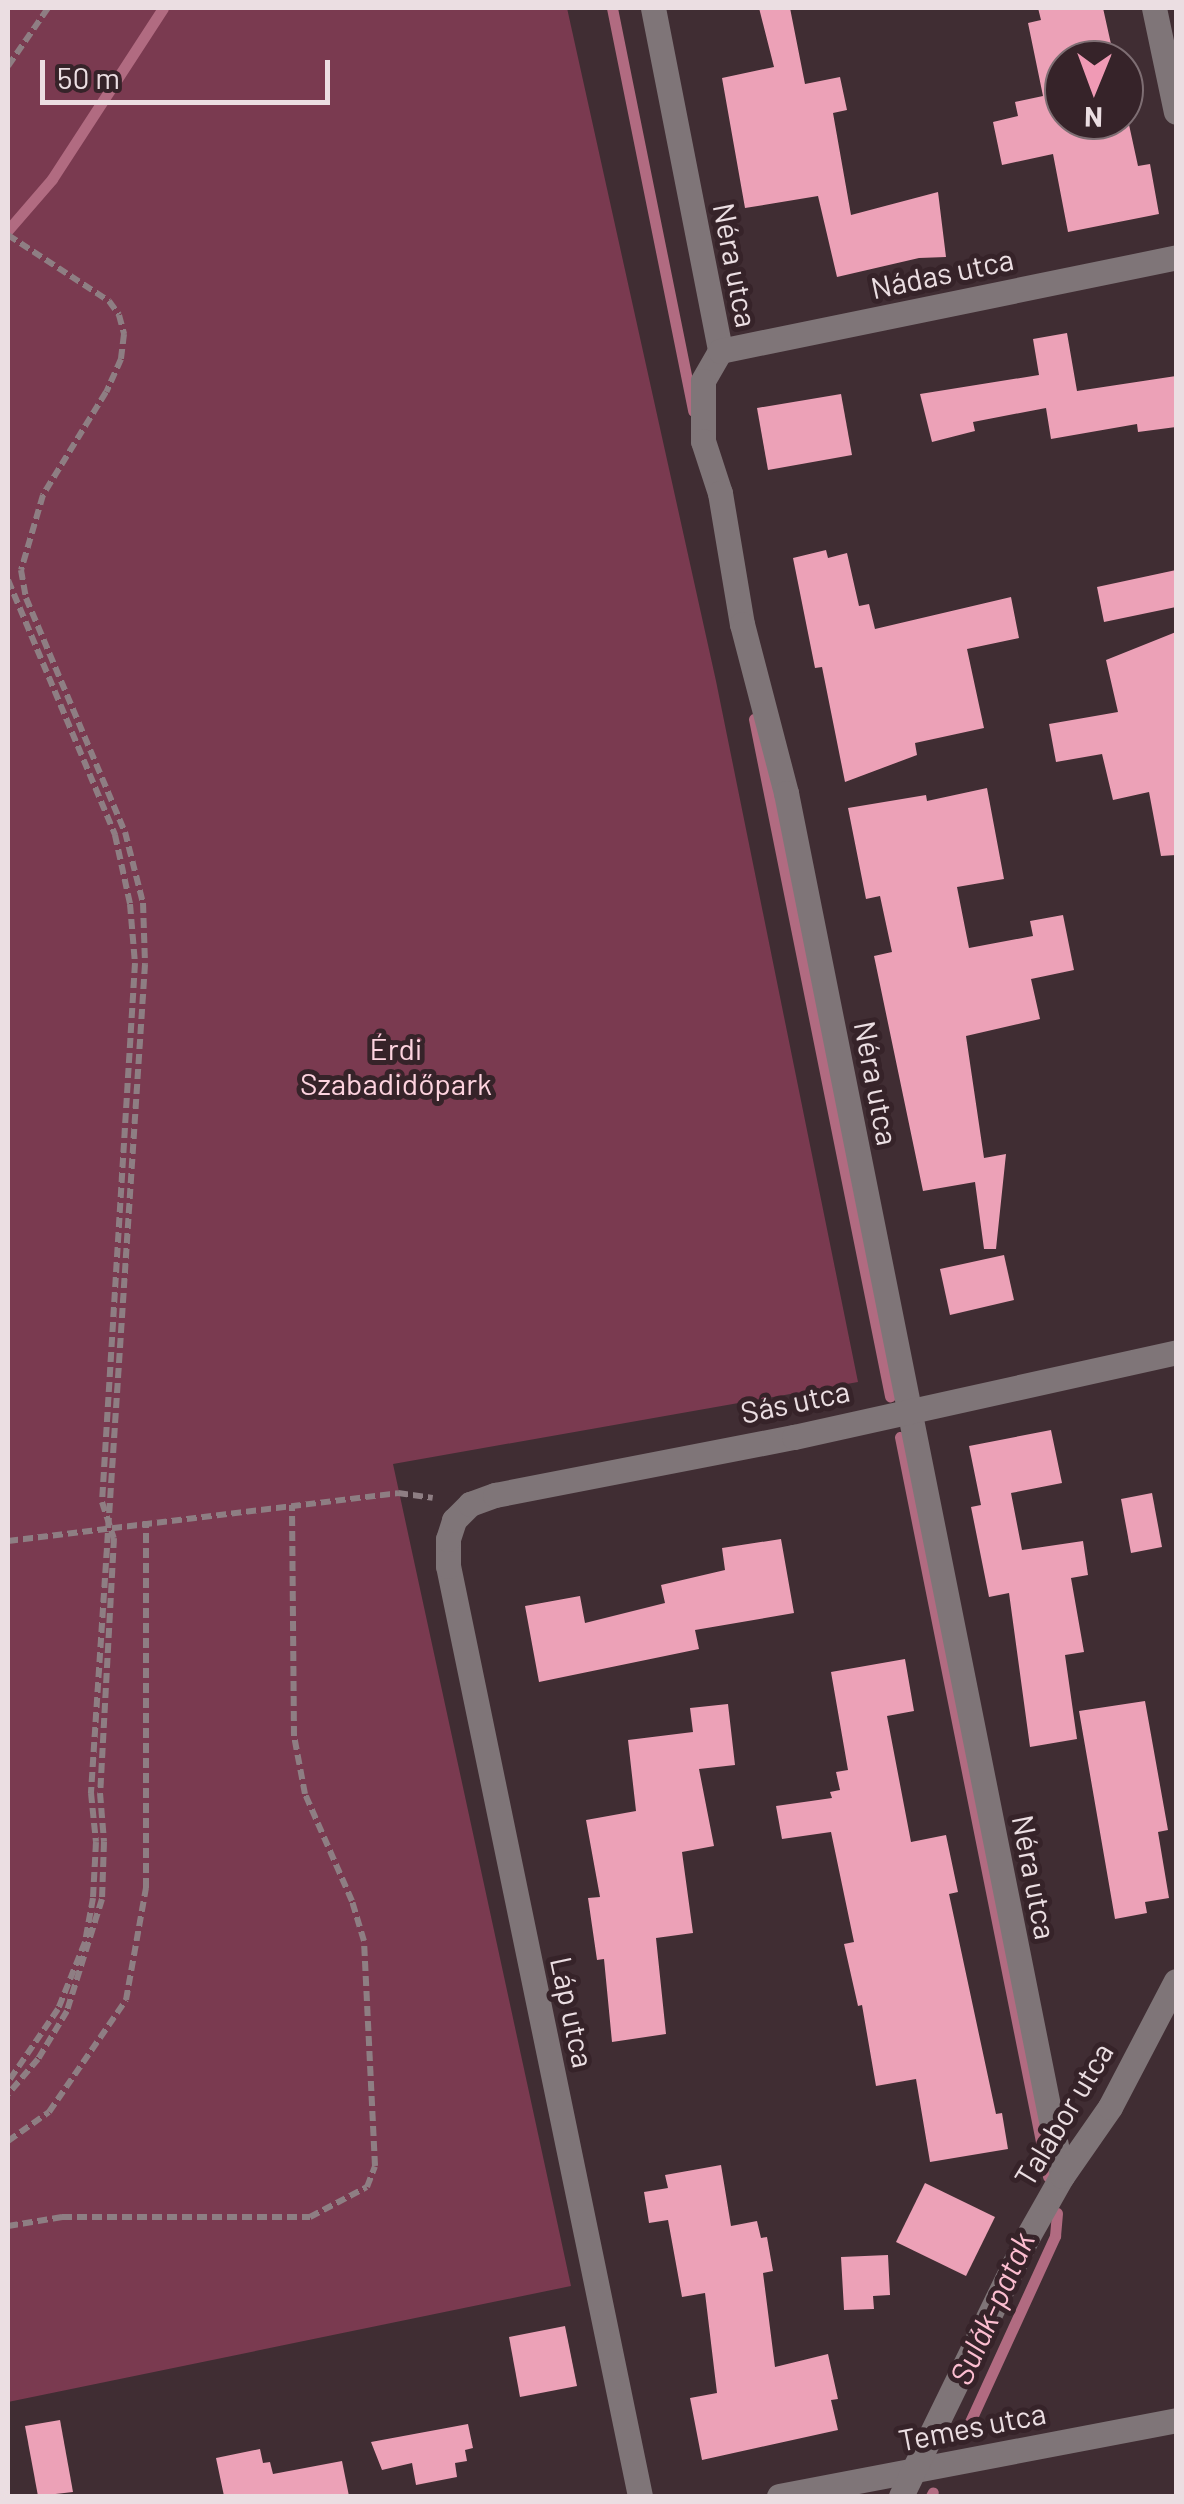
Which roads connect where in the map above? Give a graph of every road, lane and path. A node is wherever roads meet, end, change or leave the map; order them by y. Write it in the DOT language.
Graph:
graph roads {
  1 [pos="48,8"];
  2 [pos="652,8"];
  3 [pos="1154,8"];
  4 [pos="8,66"];
  5 [pos="1176,112"];
  6 [pos="8,234"];
  7 [pos="1176,257"];
  8 [pos="720,351"];
  9 [pos="8,580"];
  10 [pos="1176,1352"];
  11 [pos="908,1410"];
  12 [pos="470,1504"];
  13 [pos="292,1505"];
  14 [pos="146,1521"];
  15 [pos="109,1526"];
  16 [pos="8,1541"];
  17 [pos="1176,1981"];
  18 [pos="8,2082"];
  19 [pos="8,2094"];
  20 [pos="8,2141"];
  21 [pos="1062,2176"];
  22 [pos="8,2226"];
  23 [pos="1176,2420"];
  24 [pos="916,2469"];
  25 [pos="640,2496"];
  26 [pos="780,2496"];
  27 [pos="901,2496"];
  1 -- 4 [label="path"];
  2 -- 8 [label="street, Néra utca"];
  3 -- 5 [label="street"];
  6 -- 15 [label="path"];
  7 -- 8 [label="street, Nádas utca"];
  8 -- 11 [label="street, Néra utca"];
  9 -- 15 [label="path"];
  10 -- 11 [label="street, Sás utca"];
  11 -- 12 [label="street, Sás utca"];
  11 -- 21 [label="street, Néra utca"];
  12 -- 13 [label="path"];
  12 -- 25 [label="street, Láp utca"];
  13 -- 14 [label="path"];
  13 -- 22 [label="path"];
  14 -- 15 [label="path"];
  14 -- 20 [label="path"];
  15 -- 16 [label="path"];
  15 -- 18 [label="path"];
  15 -- 19 [label="path"];
  17 -- 21 [label="street, Talabor utca"];
  21 -- 24 [label="street, Talabor utca"];
  23 -- 24 [label="street, Temes utca"];
  24 -- 26 [label="street, Temes utca"];
  24 -- 27 [label="street, Talabor utca"];
}
